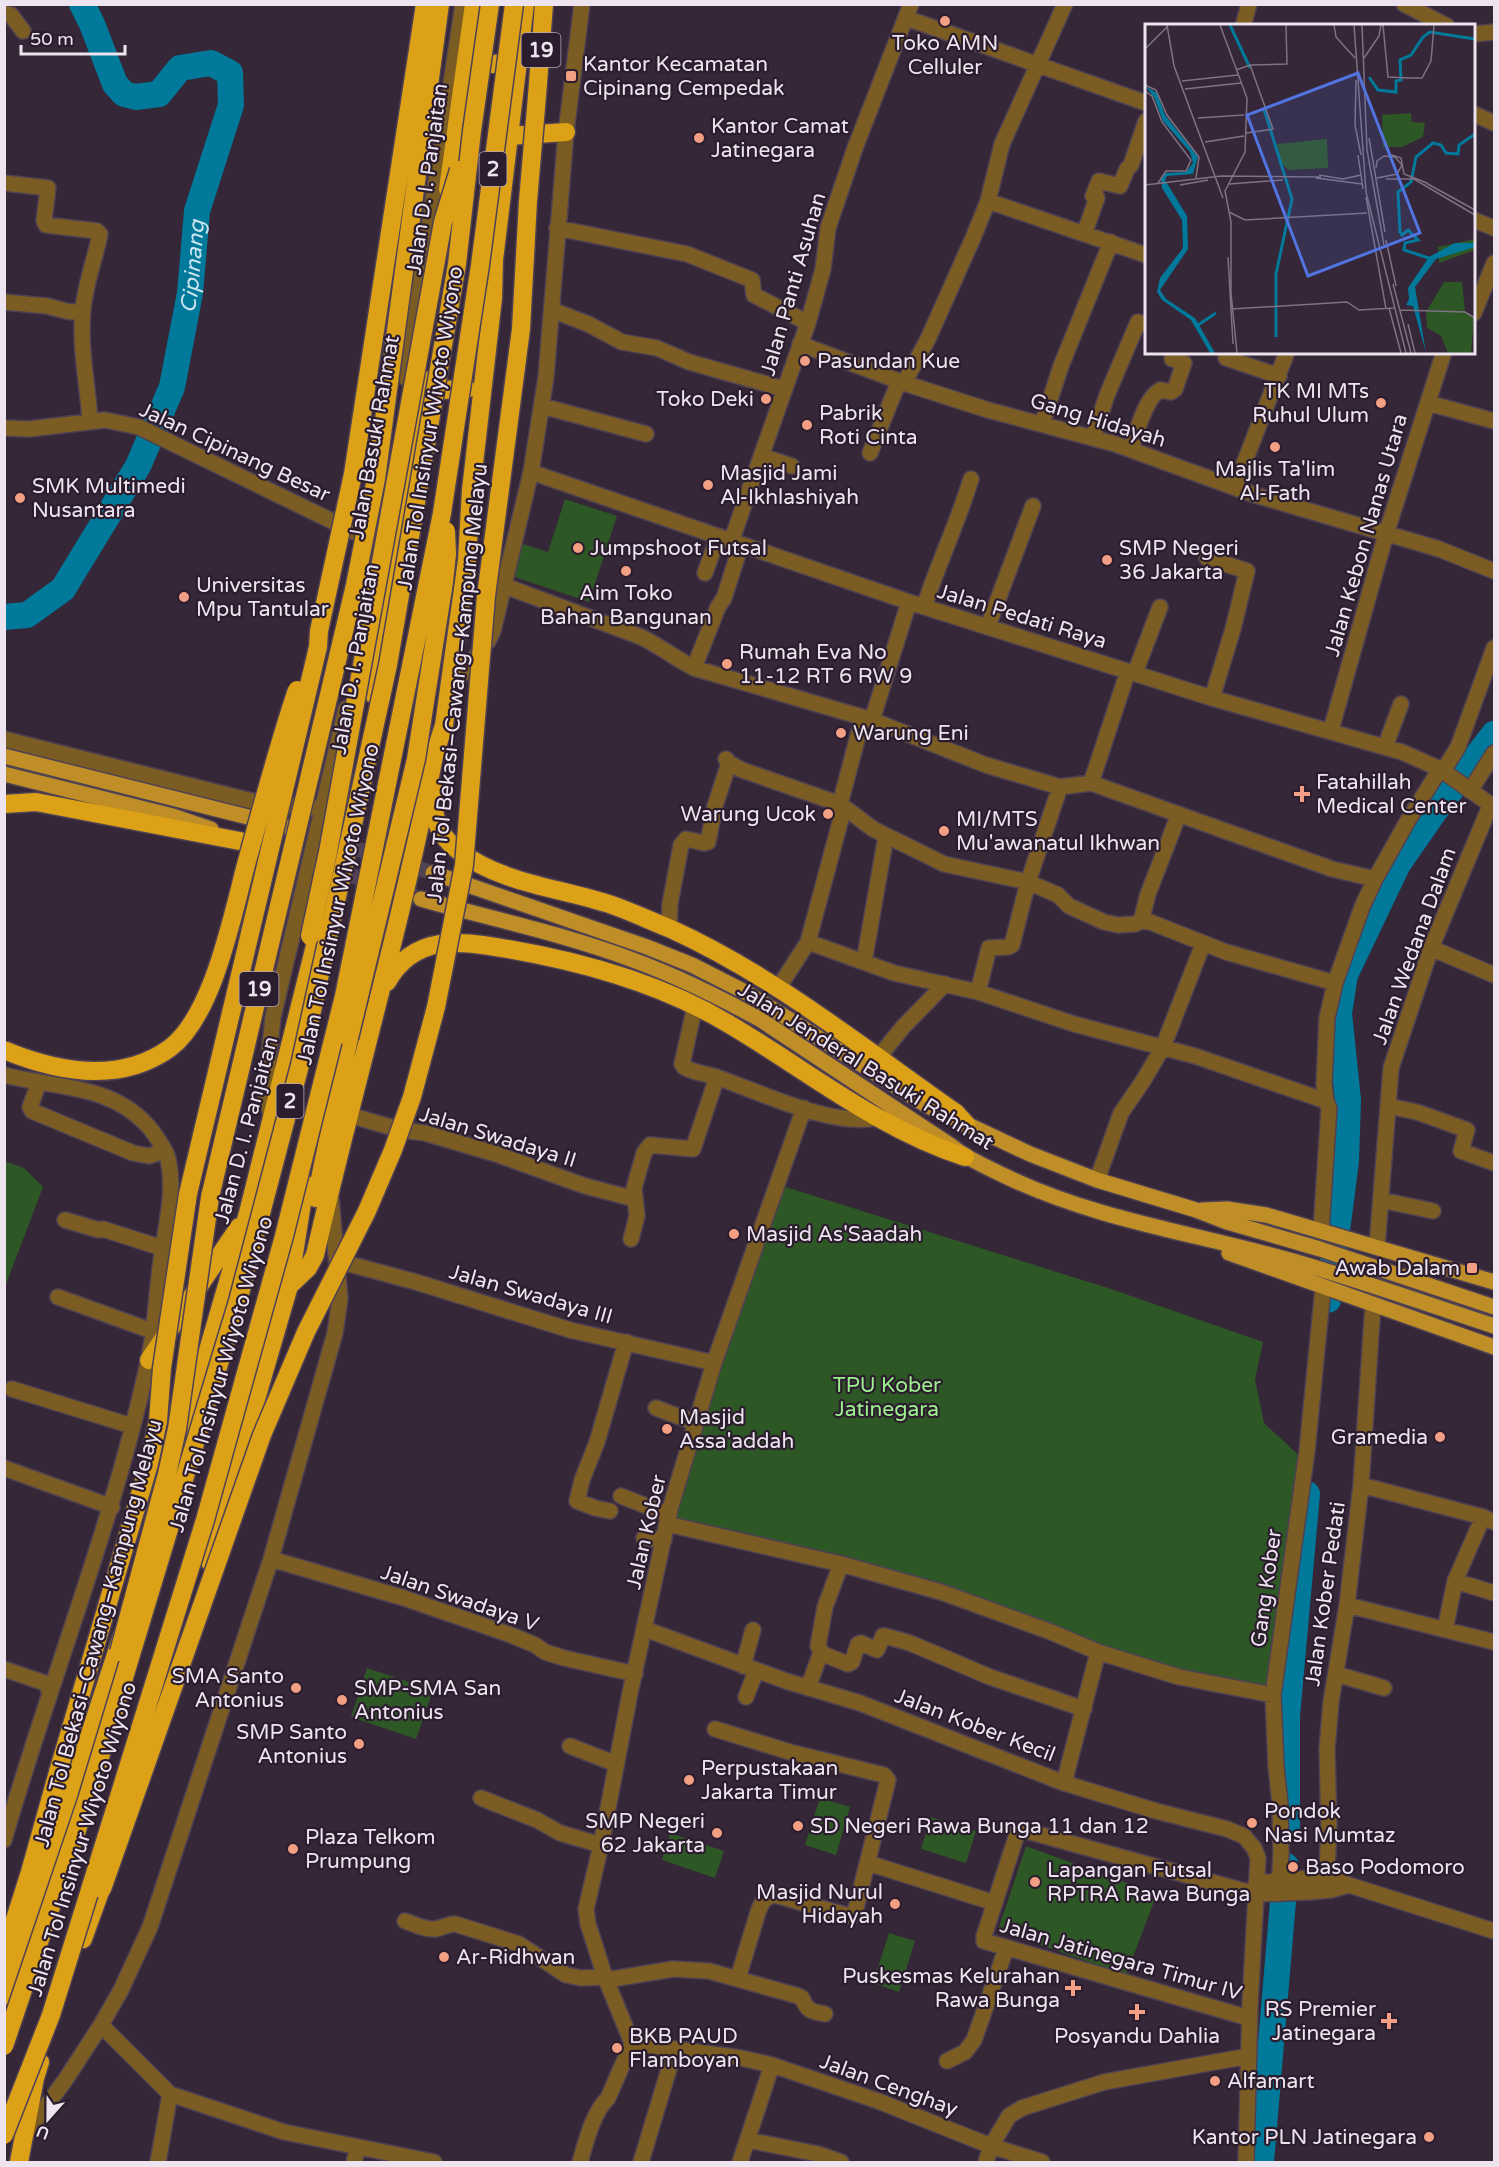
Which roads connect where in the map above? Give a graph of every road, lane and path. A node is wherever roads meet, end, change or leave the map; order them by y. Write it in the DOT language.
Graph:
graph roads {
  1 [pos="425,4"];
  2 [pos="440,4"];
  3 [pos="463,4"];
  4 [pos="474,4"];
  5 [pos="490,4"];
  6 [pos="514,4"];
  7 [pos="525,4"];
  8 [pos="544,4"];
  9 [pos="582,4"];
  10 [pos="1065,4"];
  11 [pos="1249,4"];
  12 [pos="1404,4"];
  13 [pos="908,11"];
  14 [pos="4,13"];
  15 [pos="1427,15"];
  16 [pos="1244,24"];
  17 [pos="1443,24"];
  18 [pos="23,31"];
  19 [pos="1494,32"];
  20 [pos="1475,33"];
  21 [pos="469,38"];
  22 [pos="519,44"];
  23 [pos="1038,65"];
  24 [pos="1145,103"];
  25 [pos="1475,115"];
  26 [pos="1494,123"];
  27 [pos="1145,124"];
  28 [pos="472,131"];
  29 [pos="566,132"];
  30 [pos="509,136"];
  31 [pos="4,183"];
  32 [pos="988,201"];
  33 [pos="1475,221"];
  34 [pos="557,228"];
  35 [pos="1494,228"];
  36 [pos="1084,234"];
  37 [pos="1111,242"];
  38 [pos="1145,255"];
  39 [pos="494,260"];
  40 [pos="1494,263"];
  41 [pos="4,302"];
  42 [pos="1475,308"];
  43 [pos="552,310"];
  44 [pos="82,313"];
  45 [pos="808,323"];
  46 [pos="1142,323"];
  47 [pos="800,344"];
  48 [pos="1173,354"];
  49 [pos="1286,354"];
  50 [pos="1443,354"];
  51 [pos="1226,358"];
  52 [pos="422,379"];
  53 [pos="902,382"];
  54 [pos="1276,383"];
  55 [pos="467,389"];
  56 [pos="784,389"];
  57 [pos="1428,403"];
  58 [pos="542,406"];
  59 [pos="90,421"];
  60 [pos="1494,421"];
  61 [pos="1042,424"];
  62 [pos="5,428"];
  63 [pos="646,434"];
  64 [pos="1093,438"];
  65 [pos="1131,450"];
  66 [pos="870,453"];
  67 [pos="762,456"];
  68 [pos="792,466"];
  69 [pos="531,471"];
  70 [pos="971,479"];
  71 [pos="1235,487"];
  72 [pos="1033,506"];
  73 [pos="442,513"];
  74 [pos="1386,534"];
  75 [pos="730,541"];
  76 [pos="376,543"];
  77 [pos="1207,558"];
  78 [pos="1494,571"];
  79 [pos="705,573"];
  80 [pos="504,586"];
  81 [pos="909,602"];
  82 [pos="924,607"];
  83 [pos="1160,607"];
  84 [pos="987,626"];
  85 [pos="319,631"];
  86 [pos="1494,648"];
  87 [pos="694,668"];
  88 [pos="1132,672"];
  89 [pos="450,690"];
  90 [pos="1212,698"];
  91 [pos="1401,704"];
  92 [pos="867,719"];
  93 [pos="444,725"];
  94 [pos="1331,730"];
  95 [pos="4,739"];
  96 [pos="1385,747"];
  97 [pos="1494,753"];
  98 [pos="4,756"];
  99 [pos="1443,772"];
  100 [pos="4,774"];
  101 [pos="1091,783"];
  102 [pos="1060,787"];
  103 [pos="1469,790"];
  104 [pos="4,804"];
  105 [pos="840,804"];
  106 [pos="1492,807"];
  107 [pos="322,809"];
  108 [pos="1179,814"];
  109 [pos="288,827"];
  110 [pos="886,836"];
  111 [pos="250,843"];
  112 [pos="283,852"];
  113 [pos="433,873"];
  114 [pos="1375,879"];
  115 [pos="1028,882"];
  116 [pos="422,899"];
  117 [pos="1141,921"];
  118 [pos="669,928"];
  119 [pos="808,942"];
  120 [pos="1203,944"];
  121 [pos="1431,948"];
  122 [pos="864,962"];
  123 [pos="1494,975"];
  124 [pos="1335,983"];
  125 [pos="945,984"];
  126 [pos="779,987"];
  127 [pos="978,992"];
  128 [pos="380,995"];
  129 [pos="696,1006"];
  130 [pos="1163,1047"];
  131 [pos="4,1050"];
  132 [pos="878,1058"];
  133 [pos="4,1075"];
  134 [pos="717,1077"];
  135 [pos="39,1082"];
  136 [pos="1326,1101"];
  137 [pos="1388,1106"];
  138 [pos="804,1108"];
  139 [pos="349,1115"];
  140 [pos="273,1118"];
  141 [pos="876,1118"];
  142 [pos="966,1124"];
  143 [pos="164,1151"];
  144 [pos="965,1157"];
  145 [pos="1494,1163"];
  146 [pos="1097,1180"];
  147 [pos="330,1189"];
  148 [pos="635,1199"];
  149 [pos="1381,1200"];
  150 [pos="1197,1210"];
  151 [pos="1433,1211"];
  152 [pos="248,1213"];
  153 [pos="65,1220"];
  154 [pos="1325,1232"];
  155 [pos="1185,1234"];
  156 [pos="631,1239"];
  157 [pos="1374,1246"];
  158 [pos="162,1248"];
  159 [pos="338,1261"];
  160 [pos="1494,1282"];
  161 [pos="289,1286"];
  162 [pos="1325,1288"];
  163 [pos="58,1297"];
  164 [pos="1373,1304"];
  165 [pos="1494,1307"];
  166 [pos="1494,1326"];
  167 [pos="152,1331"];
  168 [pos="626,1342"];
  169 [pos="1494,1347"];
  170 [pos="149,1360"];
  171 [pos="714,1363"];
  172 [pos="12,1389"];
  173 [pos="656,1408"];
  174 [pos="696,1423"];
  175 [pos="132,1426"];
  176 [pos="4,1468"];
  177 [pos="1361,1485"];
  178 [pos="621,1496"];
  179 [pos="112,1507"];
  180 [pos="610,1511"];
  181 [pos="1489,1519"];
  182 [pos="668,1520"];
  183 [pos="644,1538"];
  184 [pos="664,1540"];
  185 [pos="271,1559"];
  186 [pos="841,1563"];
  187 [pos="1455,1581"];
  188 [pos="1494,1593"];
  189 [pos="1347,1605"];
  190 [pos="645,1629"];
  191 [pos="1445,1629"];
  192 [pos="753,1630"];
  193 [pos="1494,1642"];
  194 [pos="820,1652"];
  195 [pos="1098,1652"];
  196 [pos="749,1668"];
  197 [pos="4,1669"];
  198 [pos="635,1674"];
  199 [pos="1336,1674"];
  200 [pos="50,1684"];
  201 [pos="808,1688"];
  202 [pos="1384,1688"];
  203 [pos="1273,1695"];
  204 [pos="746,1698"];
  205 [pos="1084,1709"];
  206 [pos="716,1729"];
  207 [pos="570,1746"];
  208 [pos="616,1764"];
  209 [pos="1064,1783"];
  210 [pos="481,1798"];
  211 [pos="4,1840"];
  212 [pos="601,1845"];
  213 [pos="868,1863"];
  214 [pos="1330,1883"];
  215 [pos="1255,1888"];
  216 [pos="1281,1888"];
  217 [pos="995,1904"];
  218 [pos="405,1921"];
  219 [pos="1494,1931"];
  220 [pos="1006,1949"];
  221 [pos="4,1954"];
  222 [pos="32,1963"];
  223 [pos="605,1978"];
  224 [pos="738,1978"];
  225 [pos="4,1996"];
  226 [pos="51,2014"];
  227 [pos="825,2014"];
  228 [pos="1250,2018"];
  229 [pos="101,2025"];
  230 [pos="632,2043"];
  231 [pos="4,2046"];
  232 [pos="675,2049"];
  233 [pos="1249,2056"];
  234 [pos="947,2061"];
  235 [pos="772,2065"];
  236 [pos="170,2094"];
  237 [pos="4,2135"];
  238 [pos="24,2136"];
  239 [pos="748,2140"];
  240 [pos="991,2146"];
  241 [pos="358,2147"];
  242 [pos="424,2161"];
  243 [pos="19,2163"];
  244 [pos="158,2163"];
  245 [pos="354,2163"];
  246 [pos="580,2163"];
  247 [pos="641,2163"];
  248 [pos="741,2163"];
  249 [pos="841,2163"];
  250 [pos="986,2163"];
  251 [pos="1042,2163"];
  252 [pos="1246,2163"];
  1 -- 85 [label="highway, bridge"];
  2 -- 222 [label="highway, Jalan Tol Bekasi–Cawang–Kampung Melayu / 19, bridge"];
  3 -- 76 [label="street, Jalan Basuki Rahmat"];
  4 -- 21 [label="highway, Jalan D. I. Panjaitan"];
  5 -- 28 [label="highway, Jalan Tol Insinyur Wiyoto Wiyono / 2, bridge"];
  6 -- 73 [label="highway, Jalan Tol Insinyur Wiyoto Wiyono / 2, bridge"];
  7 -- 22 [label="highway"];
  8 -- 226 [label="highway, Jalan Tol Bekasi–Cawang–Kampung Melayu / 19, bridge"];
  9 -- 29 [label="street"];
  10 -- 23 [label="street"];
  11 -- 16 [label="street"];
  12 -- 15 [label="street"];
  13 -- 23 [label="street"];
  13 -- 45 [label="street, Jalan Panti Asuhan"];
  14 -- 18 [label="street"];
  15 -- 17 [label="street"];
  19 -- 20 [label="street"];
  21 -- 22 [label="highway"];
  21 -- 52 [label="highway, Jalan D. I. Panjaitan"];
  22 -- 30 [label="highway"];
  23 -- 24 [label="street"];
  23 -- 32 [label="street"];
  25 -- 26 [label="street"];
  27 -- 36 [label="street"];
  28 -- 140 [label="highway, bridge"];
  28 -- 222 [label="highway, Jalan Tol Insinyur Wiyoto Wiyono / 2, bridge"];
  29 -- 30 [label="highway"];
  29 -- 34 [label="street"];
  30 -- 39 [label="highway"];
  31 -- 44 [label="street"];
  32 -- 36 [label="street"];
  32 -- 53 [label="street"];
  33 -- 35 [label="street"];
  34 -- 43 [label="street"];
  34 -- 45 [label="street"];
  36 -- 37 [label="street"];
  37 -- 38 [label="street"];
  37 -- 61 [label="street"];
  39 -- 55 [label="highway"];
  39 -- 89 [label="highway"];
  40 -- 42 [label="street"];
  41 -- 44 [label="street"];
  43 -- 56 [label="street"];
  43 -- 58 [label="street"];
  44 -- 59 [label="street"];
  45 -- 47 [label="street, Jalan Panti Asuhan"];
  46 -- 64 [label="street"];
  47 -- 53 [label="street, Gang Hidayah"];
  47 -- 56 [label="street, Jalan Panti Asuhan"];
  48 -- 65 [label="street"];
  49 -- 54 [label="street"];
  50 -- 57 [label="street, Jalan Kebon Nanas Utara"];
  51 -- 54 [label="street"];
  52 -- 55 [label="highway"];
  52 -- 140 [label="highway, Jalan D. I. Panjaitan"];
  53 -- 61 [label="street, Gang Hidayah"];
  53 -- 66 [label="street"];
  54 -- 71 [label="street"];
  55 -- 161 [label="highway"];
  56 -- 67 [label="street, Jalan Panti Asuhan"];
  57 -- 60 [label="street"];
  57 -- 74 [label="street, Jalan Kebon Nanas Utara"];
  58 -- 63 [label="street"];
  58 -- 69 [label="street"];
  59 -- 62 [label="street, Jalan Cipinang Besar"];
  59 -- 76 [label="street, Jalan Cipinang Besar"];
  61 -- 64 [label="street, Gang Hidayah"];
  64 -- 65 [label="street, Gang Hidayah"];
  65 -- 71 [label="street, Gang Hidayah"];
  67 -- 68 [label="street"];
  67 -- 75 [label="street, Jalan Panti Asuhan"];
  69 -- 75 [label="street, Jalan Pedati Raya"];
  69 -- 80 [label="street"];
  70 -- 82 [label="street"];
  71 -- 74 [label="street, Gang Hidayah"];
  72 -- 84 [label="street"];
  73 -- 161 [label="highway, bridge"];
  73 -- 226 [label="highway, Jalan Tol Insinyur Wiyoto Wiyono / 2, bridge"];
  74 -- 78 [label="street, Gang Hidayah"];
  74 -- 94 [label="street, Jalan Kebon Nanas Utara"];
  75 -- 79 [label="street"];
  75 -- 81 [label="street, Jalan Pedati Raya"];
  75 -- 87 [label="street"];
  76 -- 107 [label="street, Jalan Basuki Rahmat"];
  77 -- 90 [label="street"];
  80 -- 87 [label="street"];
  80 -- 89 [label="street"];
  81 -- 82 [label="street, Jalan Pedati Raya"];
  81 -- 92 [label="street"];
  82 -- 84 [label="street, Jalan Pedati Raya"];
  83 -- 88 [label="street"];
  84 -- 88 [label="street, Jalan Pedati Raya"];
  85 -- 131 [label="highway, bridge"];
  85 -- 221 [label="highway, bridge"];
  86 -- 99 [label="street"];
  87 -- 92 [label="street"];
  88 -- 90 [label="street, Jalan Pedati Raya"];
  88 -- 101 [label="street"];
  89 -- 93 [label="highway"];
  90 -- 94 [label="street, Jalan Pedati Raya"];
  91 -- 96 [label="street"];
  92 -- 102 [label="street"];
  92 -- 105 [label="street"];
  93 -- 118 [label="highway"];
  93 -- 128 [label="highway"];
  94 -- 96 [label="street, Jalan Pedati Raya"];
  95 -- 107 [label="street"];
  96 -- 99 [label="street, Jalan Pedati Raya"];
  97 -- 103 [label="street"];
  98 -- 109 [label="main road"];
  99 -- 103 [label="street, Jalan Pedati Raya"];
  99 -- 114 [label="street"];
  100 -- 111 [label="main road"];
  101 -- 102 [label="street"];
  101 -- 108 [label="street"];
  102 -- 115 [label="street"];
  103 -- 106 [label="street, Jalan Pedati Raya"];
  104 -- 111 [label="highway"];
  105 -- 110 [label="street"];
  105 -- 118 [label="street"];
  105 -- 119 [label="street"];
  106 -- 121 [label="street, Jalan Wedana Dalam"];
  107 -- 140 [label="street, Jalan Basuki Rahmat"];
  108 -- 114 [label="street"];
  108 -- 117 [label="street"];
  110 -- 115 [label="street"];
  110 -- 122 [label="street"];
  111 -- 112 [label="main road"];
  113 -- 142 [label="main road, Jalan Jenderal Basuki Rahmat"];
  114 -- 124 [label="street"];
  115 -- 117 [label="street"];
  115 -- 127 [label="street"];
  116 -- 144 [label="main road, Jalan Jenderal Basuki Rahmat"];
  117 -- 120 [label="street"];
  118 -- 126 [label="highway"];
  119 -- 122 [label="street"];
  119 -- 126 [label="street"];
  120 -- 124 [label="street"];
  120 -- 130 [label="street"];
  121 -- 123 [label="street"];
  121 -- 137 [label="street, Jalan Wedana Dalam"];
  122 -- 125 [label="street"];
  124 -- 136 [label="street"];
  125 -- 127 [label="street"];
  125 -- 132 [label="street"];
  126 -- 132 [label="highway"];
  127 -- 130 [label="street"];
  128 -- 129 [label="highway"];
  128 -- 139 [label="highway"];
  129 -- 134 [label="street"];
  129 -- 141 [label="highway"];
  130 -- 136 [label="street"];
  130 -- 146 [label="street"];
  132 -- 142 [label="highway"];
  133 -- 135 [label="street"];
  134 -- 138 [label="street"];
  134 -- 148 [label="street"];
  135 -- 143 [label="street"];
  135 -- 143 [label="street"];
  136 -- 154 [label="street"];
  137 -- 145 [label="street"];
  137 -- 149 [label="street, Jalan Wedana Dalam"];
  138 -- 141 [label="street"];
  138 -- 171 [label="street, Jalan Kober"];
  139 -- 147 [label="highway"];
  139 -- 148 [label="street, Jalan Swadaya II"];
  140 -- 152 [label="highway, Jalan D. I. Panjaitan"];
  141 -- 144 [label="highway"];
  142 -- 146 [label="main road, Jalan Jenderal Basuki Rahmat"];
  143 -- 158 [label="street"];
  144 -- 155 [label="main road, Jalan Jenderal Basuki Rahmat"];
  146 -- 150 [label="main road, Jalan Jenderal Basuki Rahmat"];
  147 -- 159 [label="street"];
  147 -- 161 [label="highway"];
  148 -- 156 [label="street"];
  149 -- 151 [label="street"];
  149 -- 157 [label="street, Jalan Wedana Dalam"];
  150 -- 154 [label="main road, Jalan Jenderal Basuki Rahmat"];
  150 -- 165 [label="main road, Jalan Jenderal Basuki Rahmat"];
  152 -- 170 [label="highway"];
  152 -- 225 [label="highway, Jalan D. I. Panjaitan"];
  153 -- 158 [label="street"];
  154 -- 157 [label="main road, Jalan Jenderal Basuki Rahmat"];
  155 -- 162 [label="main road, Jalan Jenderal Basuki Rahmat"];
  155 -- 166 [label="main road, Jalan Jenderal Basuki Rahmat"];
  157 -- 160 [label="main road, Jalan Jenderal Basuki Rahmat"];
  158 -- 167 [label="street"];
  159 -- 168 [label="street, Jalan Swadaya III"];
  159 -- 185 [label="street"];
  161 -- 238 [label="highway"];
  162 -- 164 [label="main road, Jalan Jenderal Basuki Rahmat"];
  162 -- 203 [label="street, Gang Kober"];
  163 -- 167 [label="street"];
  164 -- 169 [label="main road, Jalan Jenderal Basuki Rahmat"];
  164 -- 177 [label="street, Jalan Kober Pedati"];
  167 -- 170 [label="street"];
  168 -- 171 [label="street, Jalan Swadaya III"];
  168 -- 180 [label="street"];
  170 -- 175 [label="street"];
  171 -- 174 [label="street, Jalan Kober"];
  172 -- 175 [label="street"];
  173 -- 174 [label="street"];
  174 -- 182 [label="street, Jalan Kober"];
  175 -- 179 [label="street"];
  176 -- 179 [label="street"];
  177 -- 181 [label="street"];
  177 -- 189 [label="street, Jalan Kober Pedati"];
  178 -- 182 [label="street"];
  179 -- 200 [label="street"];
  181 -- 187 [label="street"];
  182 -- 184 [label="street, Jalan Kober"];
  182 -- 186 [label="street"];
  183 -- 184 [label="street"];
  184 -- 190 [label="street, Jalan Kober"];
  185 -- 198 [label="street, Jalan Swadaya V"];
  185 -- 229 [label="street"];
  186 -- 194 [label="street"];
  186 -- 195 [label="street"];
  187 -- 188 [label="street"];
  187 -- 191 [label="street"];
  189 -- 191 [label="street"];
  189 -- 199 [label="street, Jalan Kober Pedati"];
  190 -- 196 [label="street, Jalan Kober Kecil"];
  190 -- 198 [label="street, Jalan Kober"];
  191 -- 193 [label="street"];
  192 -- 196 [label="street"];
  194 -- 201 [label="street"];
  194 -- 205 [label="street"];
  195 -- 203 [label="street"];
  195 -- 205 [label="street"];
  196 -- 201 [label="street, Jalan Kober Kecil"];
  196 -- 204 [label="street"];
  197 -- 200 [label="street"];
  198 -- 208 [label="street, Jalan Kober"];
  199 -- 202 [label="street"];
  199 -- 214 [label="street, Jalan Kober Pedati"];
  200 -- 211 [label="street"];
  201 -- 209 [label="street, Jalan Kober Kecil"];
  203 -- 216 [label="street, Gang Kober"];
  205 -- 209 [label="street"];
  206 -- 213 [label="street"];
  207 -- 208 [label="street"];
  208 -- 212 [label="street, Jalan Kober"];
  209 -- 215 [label="street, Jalan Kober Kecil"];
  210 -- 212 [label="street"];
  212 -- 223 [label="street, Jalan Kober"];
  213 -- 217 [label="street, Jalan Jatinegara Timur IV"];
  213 -- 224 [label="street"];
  214 -- 216 [label="street, Jalan Jatinegara Timur IV"];
  214 -- 219 [label="street, Jalan Jatinegara Timur IV"];
  215 -- 216 [label="street, Jalan Jatinegara Timur IV"];
  215 -- 217 [label="street, Jalan Jatinegara Timur IV"];
  215 -- 228 [label="street, Jalan Jatinegara Timur IV"];
  217 -- 220 [label="street, Jalan Jatinegara Timur IV"];
  218 -- 223 [label="street"];
  220 -- 228 [label="street, Jalan Jatinegara Timur IV"];
  220 -- 234 [label="street"];
  222 -- 231 [label="highway, Jalan Tol Insinyur Wiyoto Wiyono / 2, bridge"];
  223 -- 224 [label="street"];
  223 -- 230 [label="street, Jalan Kober"];
  224 -- 227 [label="street"];
  226 -- 237 [label="highway, Jalan Tol Insinyur Wiyoto Wiyono / 2, bridge"];
  228 -- 233 [label="street, Jalan Jatinegara Timur IV"];
  229 -- 236 [label="street"];
  229 -- 238 [label="street"];
  230 -- 232 [label="street, Jalan Cenghay"];
  230 -- 246 [label="street"];
  232 -- 235 [label="street, Jalan Cenghay"];
  232 -- 247 [label="street"];
  233 -- 240 [label="street"];
  233 -- 252 [label="street, Jalan Jatinegara Timur IV"];
  235 -- 239 [label="street"];
  235 -- 240 [label="street, Jalan Cenghay"];
  236 -- 241 [label="street"];
  236 -- 244 [label="street"];
  238 -- 243 [label="highway"];
  239 -- 248 [label="street"];
  239 -- 249 [label="street"];
  240 -- 250 [label="street"];
  240 -- 251 [label="street, Jalan Cenghay"];
  241 -- 242 [label="street"];
  241 -- 245 [label="street"];
}
